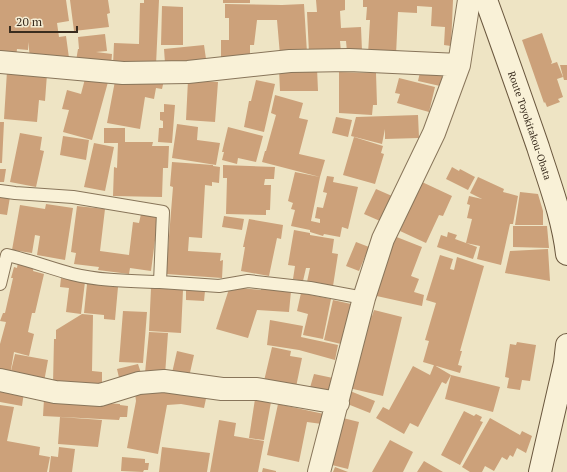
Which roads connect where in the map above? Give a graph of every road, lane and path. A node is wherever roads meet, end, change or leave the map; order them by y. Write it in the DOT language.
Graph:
graph roads {
  1 [pos="469,0"];
  2 [pos="486,0"];
  3 [pos="0,62"];
  4 [pos="459,65"];
  5 [pos="0,191"];
  6 [pos="567,254"];
  7 [pos="160,282"];
  8 [pos="0,284"];
  9 [pos="364,298"];
  10 [pos="567,345"];
  11 [pos="0,380"];
  12 [pos="338,403"];
  13 [pos="319,472"];
  14 [pos="540,472"];
  1 -- 4 [label="street"];
  2 -- 6 [label="street, Route Toyokitakou-Obata"];
  3 -- 4 [label="street"];
  4 -- 9 [label="street"];
  5 -- 7 [label="lane"];
  7 -- 8 [label="lane"];
  7 -- 9 [label="lane"];
  9 -- 12 [label="street"];
  10 -- 14 [label="street"];
  11 -- 12 [label="street"];
  12 -- 13 [label="street"];
}
